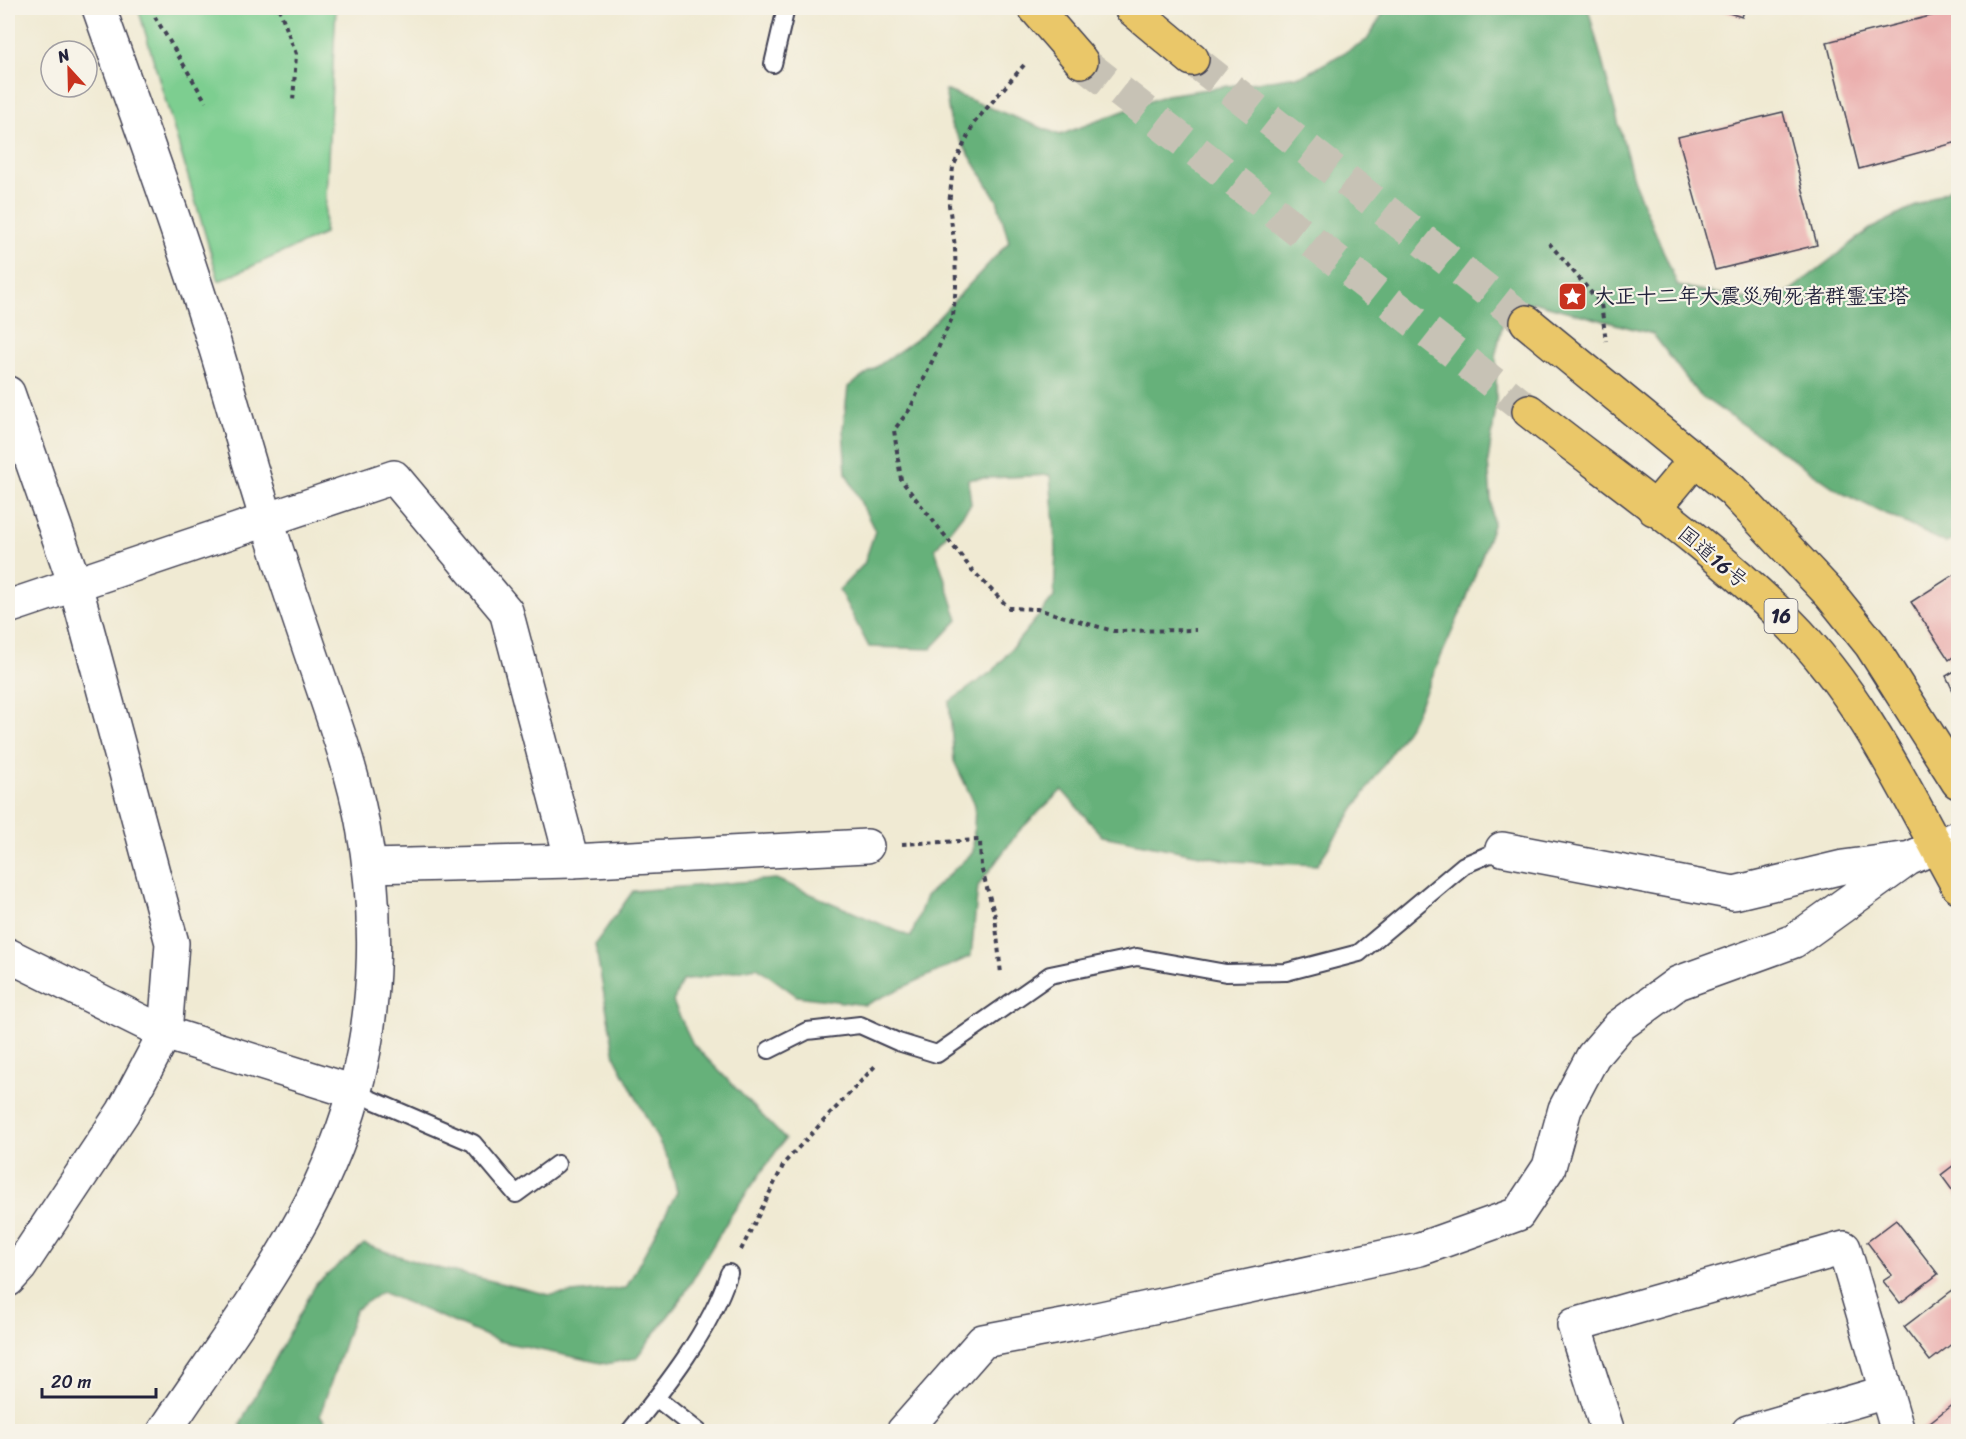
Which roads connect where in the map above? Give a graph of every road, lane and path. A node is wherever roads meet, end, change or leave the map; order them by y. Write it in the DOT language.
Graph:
graph roads {
  1 [pos="99,8"];
  2 [pos="153,8"];
  3 [pos="279,8"];
  4 [pos="786,8"];
  5 [pos="1035,8"];
  6 [pos="1131,8"];
  7 [pos="1192,59"];
  8 [pos="1081,61"];
  9 [pos="773,64"];
  10 [pos="1024,65"];
  11 [pos="206,102"];
  12 [pos="293,102"];
  13 [pos="1549,243"];
  14 [pos="1527,322"];
  15 [pos="1608,350"];
  16 [pos="8,393"];
  17 [pos="1529,411"];
  18 [pos="1695,460"];
  19 [pos="1654,509"];
  20 [pos="267,521"];
  21 [pos="75,584"];
  22 [pos="8,607"];
  23 [pos="1196,630"];
  24 [pos="1959,782"];
  25 [pos="867,846"];
  26 [pos="1934,847"];
  27 [pos="1502,849"];
  28 [pos="572,861"];
  29 [pos="370,866"];
  30 [pos="1959,886"];
  31 [pos="8,955"];
  32 [pos="1005,1008"];
  33 [pos="165,1033"];
  34 [pos="898,1042"];
  35 [pos="769,1050"];
  36 [pos="354,1092"];
  37 [pos="557,1164"];
  38 [pos="729,1273"];
  39 [pos="8,1280"];
  40 [pos="1886,1392"];
  41 [pos="656,1398"];
  42 [pos="164,1431"];
  43 [pos="629,1431"];
  44 [pos="699,1431"];
  45 [pos="903,1431"];
  46 [pos="1608,1431"];
  47 [pos="1748,1431"];
  48 [pos="1898,1431"];
  1 -- 20 [label="street"];
  2 -- 11 [label="path"];
  3 -- 12 [label="path"];
  4 -- 9 [label="lane"];
  5 -- 8 [label="highway"];
  6 -- 7 [label="highway"];
  10 -- 23 [label="path"];
  13 -- 15 [label="path"];
  14 -- 18 [label="highway, 16"];
  16 -- 21 [label="street"];
  17 -- 19 [label="highway, 国道16号 / 16"];
  18 -- 19 [label="highway"];
  18 -- 24 [label="highway, 16"];
  19 -- 26 [label="highway, 国道16号 / 16"];
  20 -- 21 [label="street"];
  20 -- 28 [label="street"];
  20 -- 29 [label="street"];
  21 -- 22 [label="street"];
  21 -- 33 [label="street"];
  25 -- 28 [label="street"];
  25 -- 32 [label="path"];
  26 -- 27 [label="street"];
  26 -- 30 [label="highway, 国道16号 / 16"];
  26 -- 45 [label="street"];
  27 -- 32 [label="lane"];
  28 -- 29 [label="street"];
  29 -- 36 [label="street"];
  31 -- 33 [label="street"];
  32 -- 34 [label="lane"];
  33 -- 36 [label="street"];
  33 -- 39 [label="street"];
  34 -- 35 [label="lane"];
  34 -- 38 [label="path"];
  36 -- 37 [label="lane"];
  36 -- 42 [label="street"];
  38 -- 41 [label="lane"];
  40 -- 46 [label="street"];
  40 -- 47 [label="street"];
  40 -- 48 [label="street"];
  41 -- 43 [label="lane"];
  41 -- 44 [label="lane"];
}
